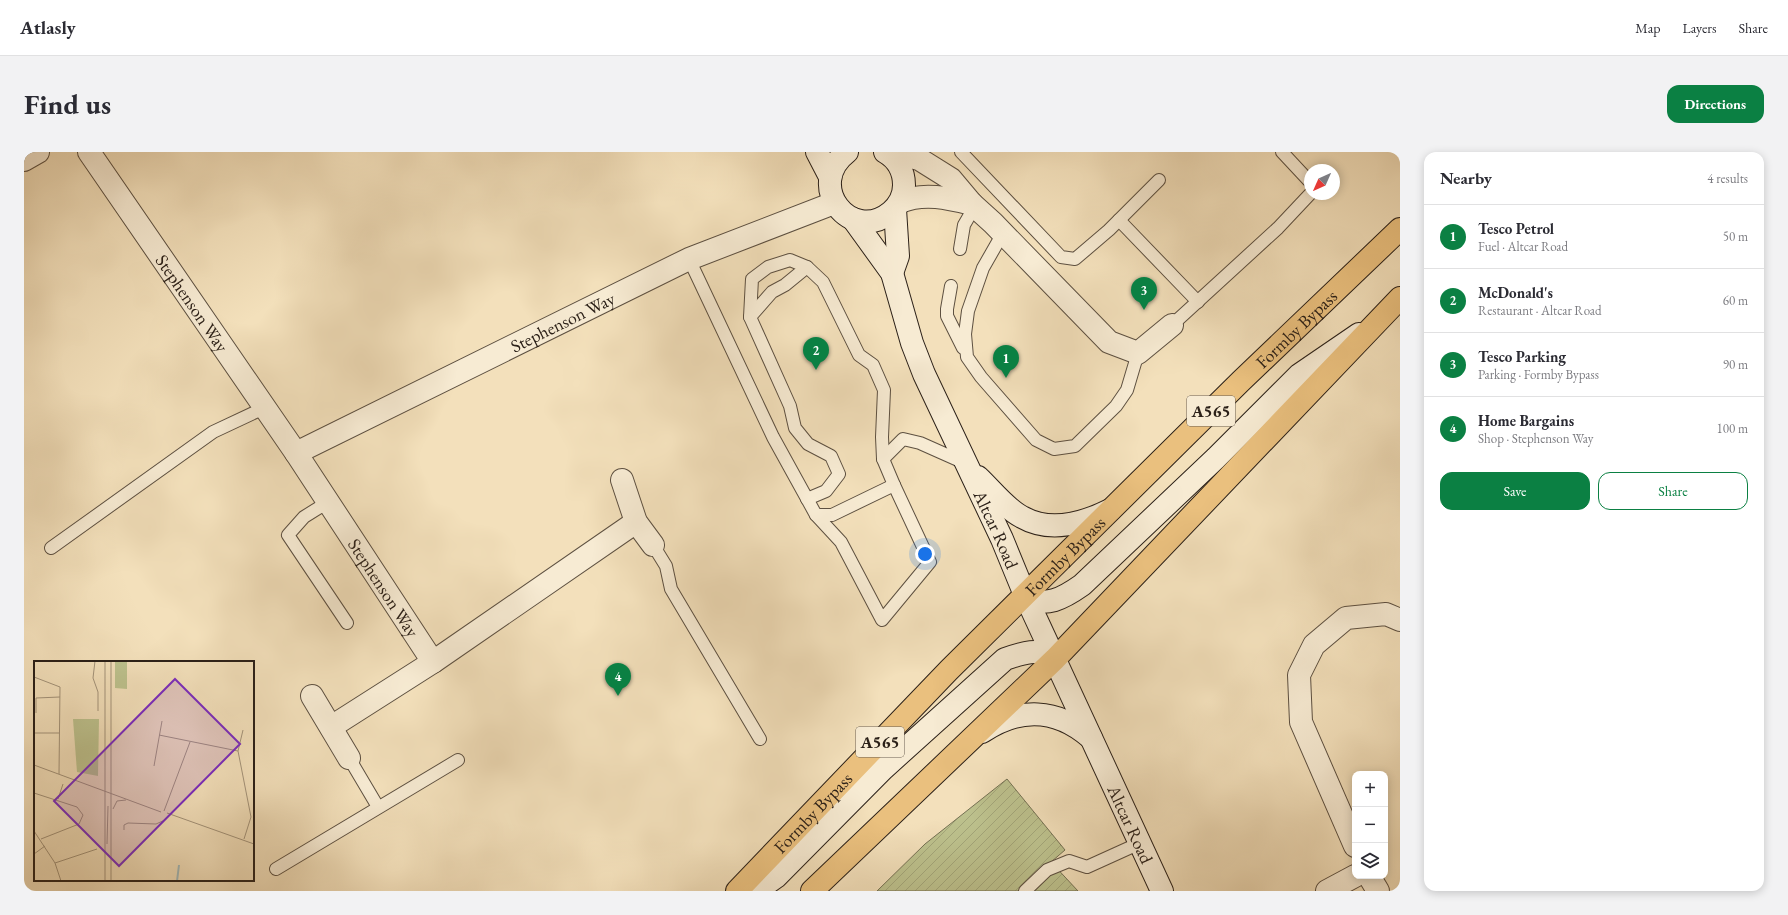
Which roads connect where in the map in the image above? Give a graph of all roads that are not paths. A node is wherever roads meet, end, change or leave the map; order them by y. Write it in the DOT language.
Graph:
graph roads {
  1 [pos="38,152"];
  2 [pos="89,152"];
  3 [pos="817,152"];
  4 [pos="848,152"];
  5 [pos="885,152"];
  6 [pos="891,152"];
  7 [pos="961,152"];
  8 [pos="1282,152"];
  9 [pos="24,160"];
  10 [pos="1304,176"];
  11 [pos="830,177"];
  12 [pos="1159,180"];
  13 [pos="1304,200"];
  14 [pos="834,202"];
  15 [pos="897,205"];
  16 [pos="974,205"];
  17 [pos="853,219"];
  18 [pos="1119,220"];
  19 [pos="1400,229"];
  20 [pos="1003,233"];
  21 [pos="960,249"];
  22 [pos="689,259"];
  23 [pos="807,267"];
  24 [pos="892,273"];
  25 [pos="951,286"];
  26 [pos="1400,298"];
  27 [pos="1198,302"];
  28 [pos="750,317"];
  29 [pos="1378,320"];
  30 [pos="1172,325"];
  31 [pos="1138,353"];
  32 [pos="967,357"];
  33 [pos="264,408"];
  34 [pos="296,453"];
  35 [pos="883,459"];
  36 [pos="967,465"];
  37 [pos="622,480"];
  38 [pos="894,485"];
  39 [pos="807,499"];
  40 [pos="328,502"];
  41 [pos="1110,510"];
  42 [pos="816,515"];
  43 [pos="832,515"];
  44 [pos="636,522"];
  45 [pos="841,542"];
  46 [pos="653,545"];
  47 [pos="52,548"];
  48 [pos="1025,595"];
  49 [pos="1400,620"];
  50 [pos="347,623"];
  51 [pos="1055,659"];
  52 [pos="432,662"];
  53 [pos="312,696"];
  54 [pos="331,727"];
  55 [pos="973,738"];
  56 [pos="1092,738"];
  57 [pos="760,739"];
  58 [pos="349,758"];
  59 [pos="458,760"];
  60 [pos="378,808"];
  61 [pos="1140,843"];
  62 [pos="1354,843"];
  63 [pos="276,869"];
  64 [pos="1352,878"];
  65 [pos="1371,879"];
  66 [pos="737,891"];
  67 [pos="756,891"];
  68 [pos="812,891"];
  69 [pos="1025,891"];
  70 [pos="1162,891"];
  71 [pos="1328,891"];
  72 [pos="1378,891"];
  1 -- 9 [label="street"];
  2 -- 33 [label="street, Stephenson Way"];
  3 -- 11 [label="street"];
  4 -- 11 [label="street"];
  5 -- 15 [label="street"];
  6 -- 16 [label="street"];
  7 -- 18 [label="lane"];
  8 -- 10 [label="lane"];
  11 -- 14 [label="street"];
  12 -- 18 [label="lane"];
  13 -- 27 [label="lane"];
  14 -- 17 [label="street, Altcar Road"];
  14 -- 22 [label="street, Stephenson Way"];
  15 -- 16 [label="street"];
  15 -- 17 [label="street"];
  15 -- 24 [label="street"];
  16 -- 20 [label="street"];
  16 -- 21 [label="lane"];
  17 -- 24 [label="street, Altcar Road"];
  18 -- 27 [label="lane"];
  19 -- 41 [label="highway, Formby Bypass / A565"];
  20 -- 31 [label="street"];
  20 -- 32 [label="lane"];
  22 -- 34 [label="street, Stephenson Way"];
  22 -- 39 [label="lane"];
  23 -- 28 [label="lane"];
  23 -- 28 [label="lane"];
  23 -- 35 [label="lane"];
  24 -- 36 [label="street, Altcar Road"];
  25 -- 32 [label="lane"];
  26 -- 29 [label="highway"];
  27 -- 30 [label="lane"];
  28 -- 39 [label="lane"];
  29 -- 48 [label="street"];
  29 -- 51 [label="highway"];
  30 -- 31 [label="street"];
  31 -- 32 [label="lane"];
  33 -- 34 [label="street, Stephenson Way"];
  33 -- 47 [label="lane"];
  34 -- 40 [label="street, Stephenson Way"];
  35 -- 36 [label="lane"];
  35 -- 38 [label="lane"];
  36 -- 41 [label="street"];
  36 -- 48 [label="street, Altcar Road"];
  37 -- 44 [label="street"];
  38 -- 43 [label="lane"];
  38 -- 45 [label="lane"];
  39 -- 42 [label="lane"];
  40 -- 50 [label="lane"];
  40 -- 52 [label="street, Stephenson Way"];
  41 -- 48 [label="highway, Formby Bypass / A565"];
  42 -- 43 [label="lane"];
  42 -- 45 [label="lane"];
  43 -- 45 [label="lane"];
  44 -- 46 [label="street"];
  44 -- 52 [label="street"];
  46 -- 57 [label="lane"];
  48 -- 51 [label="street, Altcar Road"];
  48 -- 66 [label="highway, Formby Bypass / A565"];
  49 -- 62 [label="street"];
  51 -- 55 [label="highway"];
  51 -- 56 [label="street, Altcar Road"];
  51 -- 67 [label="street"];
  52 -- 54 [label="street"];
  53 -- 54 [label="street"];
  54 -- 58 [label="street"];
  55 -- 56 [label="street"];
  55 -- 68 [label="highway"];
  56 -- 61 [label="street, Altcar Road"];
  58 -- 60 [label="lane"];
  59 -- 60 [label="lane"];
  60 -- 63 [label="lane"];
  61 -- 69 [label="lane"];
  61 -- 70 [label="street, Altcar Road"];
  64 -- 71 [label="street"];
  65 -- 72 [label="street"];
}
